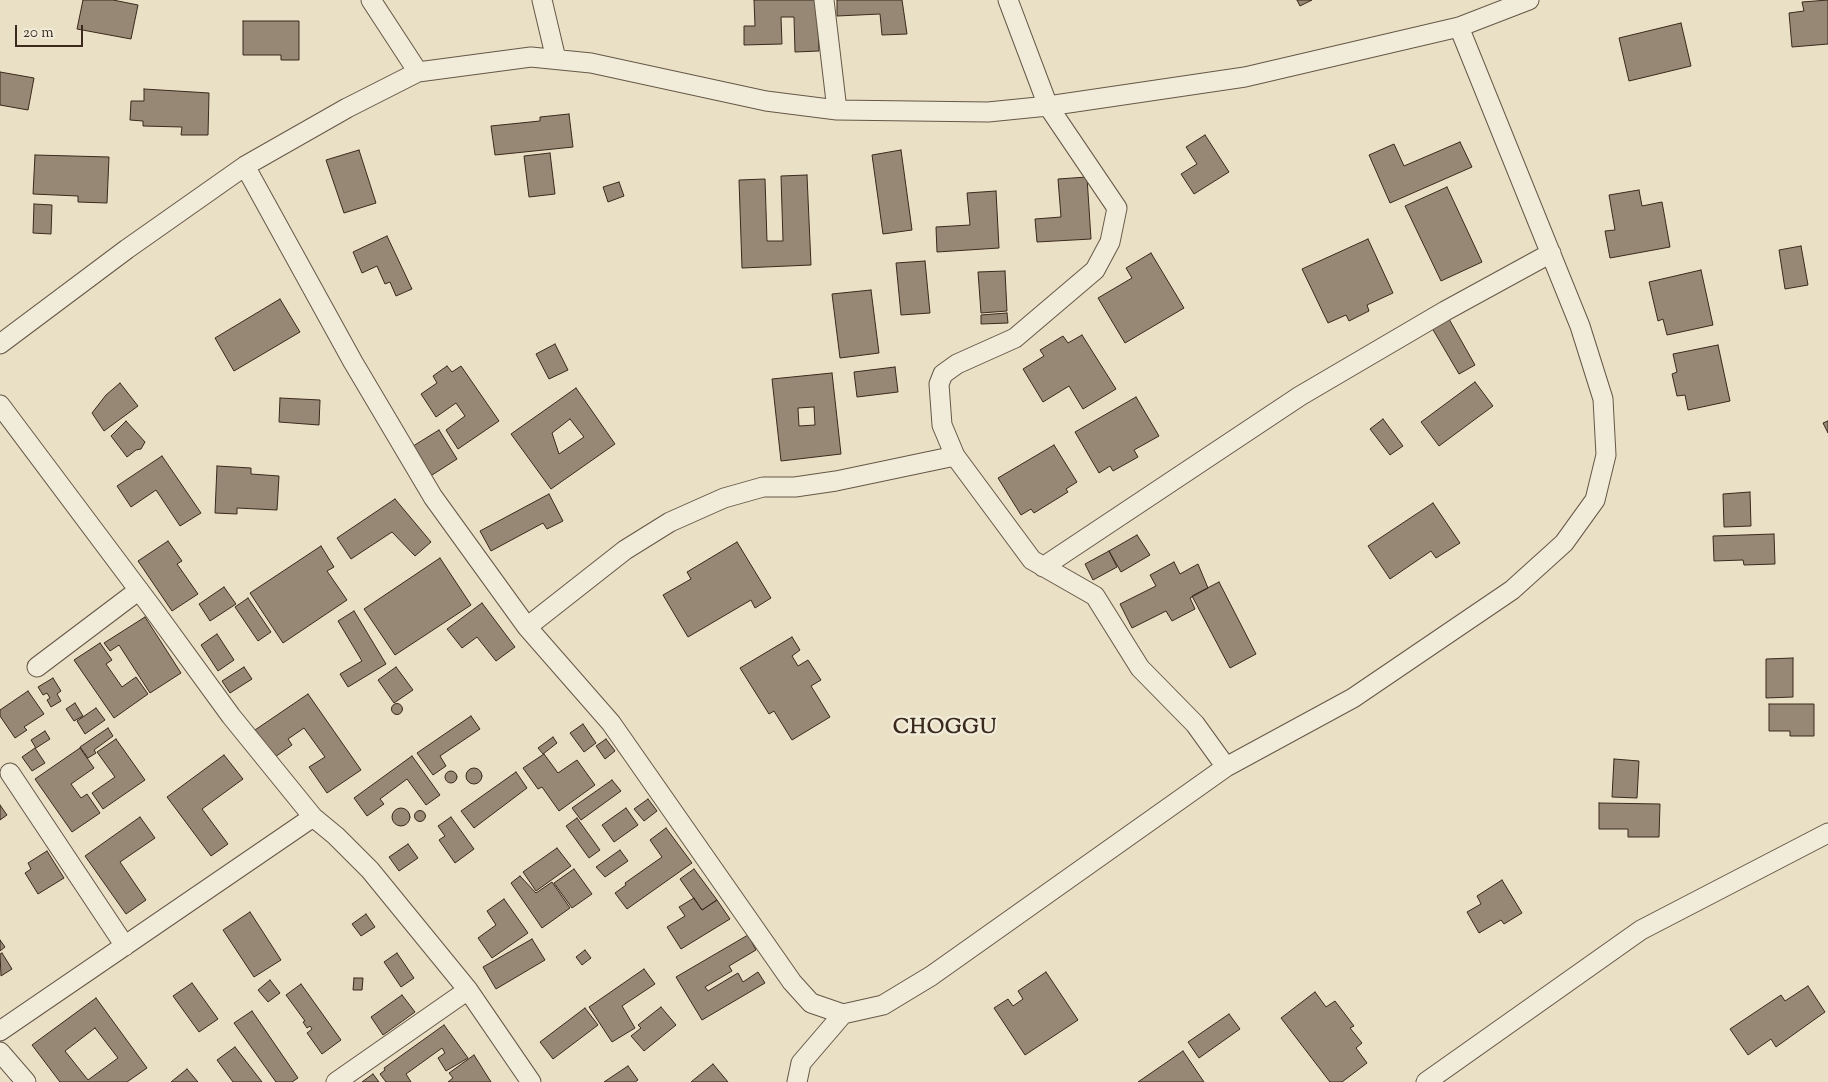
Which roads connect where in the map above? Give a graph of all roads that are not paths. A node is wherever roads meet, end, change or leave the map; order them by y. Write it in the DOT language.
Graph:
graph roads {
  1 [pos="371,0"];
  2 [pos="542,0"];
  3 [pos="824,0"];
  4 [pos="1008,0"];
  5 [pos="1529,0"];
  6 [pos="1459,27"];
  7 [pos="556,59"];
  8 [pos="418,72"];
  9 [pos="1048,106"];
  10 [pos="838,110"];
  11 [pos="246,166"];
  12 [pos="1551,253"];
  13 [pos="0,344"];
  14 [pos="0,405"];
  15 [pos="955,456"];
  16 [pos="1043,566"];
  17 [pos="140,590"];
  18 [pos="527,627"];
  19 [pos="37,667"];
  20 [pos="1226,767"];
  21 [pos="10,773"];
  22 [pos="313,817"];
  23 [pos="1828,833"];
  24 [pos="125,946"];
  25 [pos="468,990"];
  26 [pos="843,1014"];
  27 [pos="0,1030"];
  28 [pos="0,1052"];
  29 [pos="26,1082"];
  30 [pos="336,1082"];
  31 [pos="531,1082"];
  32 [pos="796,1082"];
  33 [pos="1426,1082"];
  1 -- 8 [label="street"];
  2 -- 7 [label="street"];
  3 -- 10 [label="street"];
  4 -- 9 [label="street"];
  5 -- 6 [label="street"];
  6 -- 9 [label="street"];
  6 -- 12 [label="street"];
  7 -- 8 [label="street"];
  7 -- 10 [label="street"];
  8 -- 11 [label="street"];
  9 -- 10 [label="street"];
  9 -- 15 [label="street"];
  11 -- 13 [label="street"];
  11 -- 18 [label="street"];
  12 -- 16 [label="street"];
  12 -- 20 [label="street"];
  14 -- 17 [label="street"];
  15 -- 16 [label="street"];
  15 -- 18 [label="street"];
  16 -- 20 [label="street"];
  17 -- 19 [label="street"];
  17 -- 22 [label="street"];
  18 -- 26 [label="street"];
  20 -- 26 [label="street"];
  21 -- 24 [label="street"];
  22 -- 24 [label="street"];
  22 -- 25 [label="street"];
  23 -- 33 [label="street"];
  24 -- 27 [label="street"];
  25 -- 30 [label="street"];
  25 -- 31 [label="street"];
  26 -- 32 [label="street"];
  28 -- 29 [label="street"];
}
